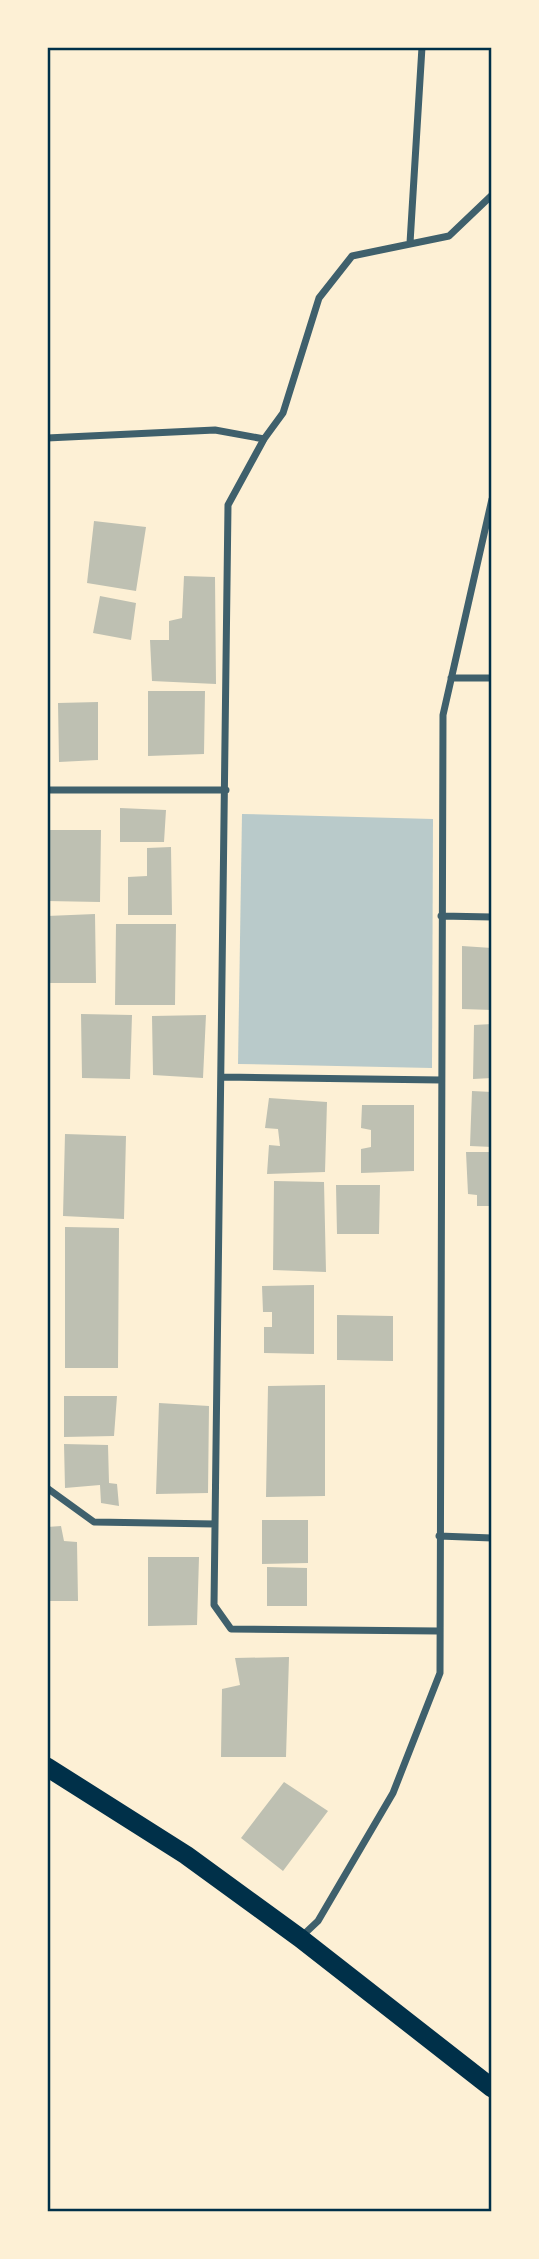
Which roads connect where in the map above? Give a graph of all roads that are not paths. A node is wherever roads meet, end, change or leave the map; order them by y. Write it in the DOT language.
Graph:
graph roads {
  1 [pos="422,47"];
  2 [pos="492,195"];
  3 [pos="410,243"];
  4 [pos="47,438"];
  5 [pos="264,439"];
  6 [pos="492,499"];
  7 [pos="451,678"];
  8 [pos="492,678"];
  9 [pos="47,790"];
  10 [pos="226,790"];
  11 [pos="441,916"];
  12 [pos="492,917"];
  13 [pos="223,1077"];
  14 [pos="441,1080"];
  15 [pos="47,1488"];
  16 [pos="215,1524"];
  17 [pos="439,1536"];
  18 [pos="492,1538"];
  19 [pos="438,1632"];
  20 [pos="47,1767"];
  21 [pos="300,1938"];
  22 [pos="492,2088"];
  1 -- 3 [label="street"];
  2 -- 3 [label="street"];
  3 -- 5 [label="street"];
  4 -- 5 [label="street"];
  5 -- 10 [label="street"];
  6 -- 7 [label="street"];
  7 -- 8 [label="street"];
  7 -- 11 [label="street"];
  9 -- 10 [label="street"];
  10 -- 13 [label="street"];
  11 -- 12 [label="street"];
  11 -- 14 [label="street"];
  13 -- 14 [label="street"];
  13 -- 16 [label="street"];
  14 -- 17 [label="street"];
  15 -- 16 [label="street"];
  16 -- 19 [label="street"];
  17 -- 18 [label="street"];
  17 -- 19 [label="street"];
  19 -- 21 [label="street"];
  20 -- 21 [label="highway"];
  21 -- 22 [label="highway"];
}
